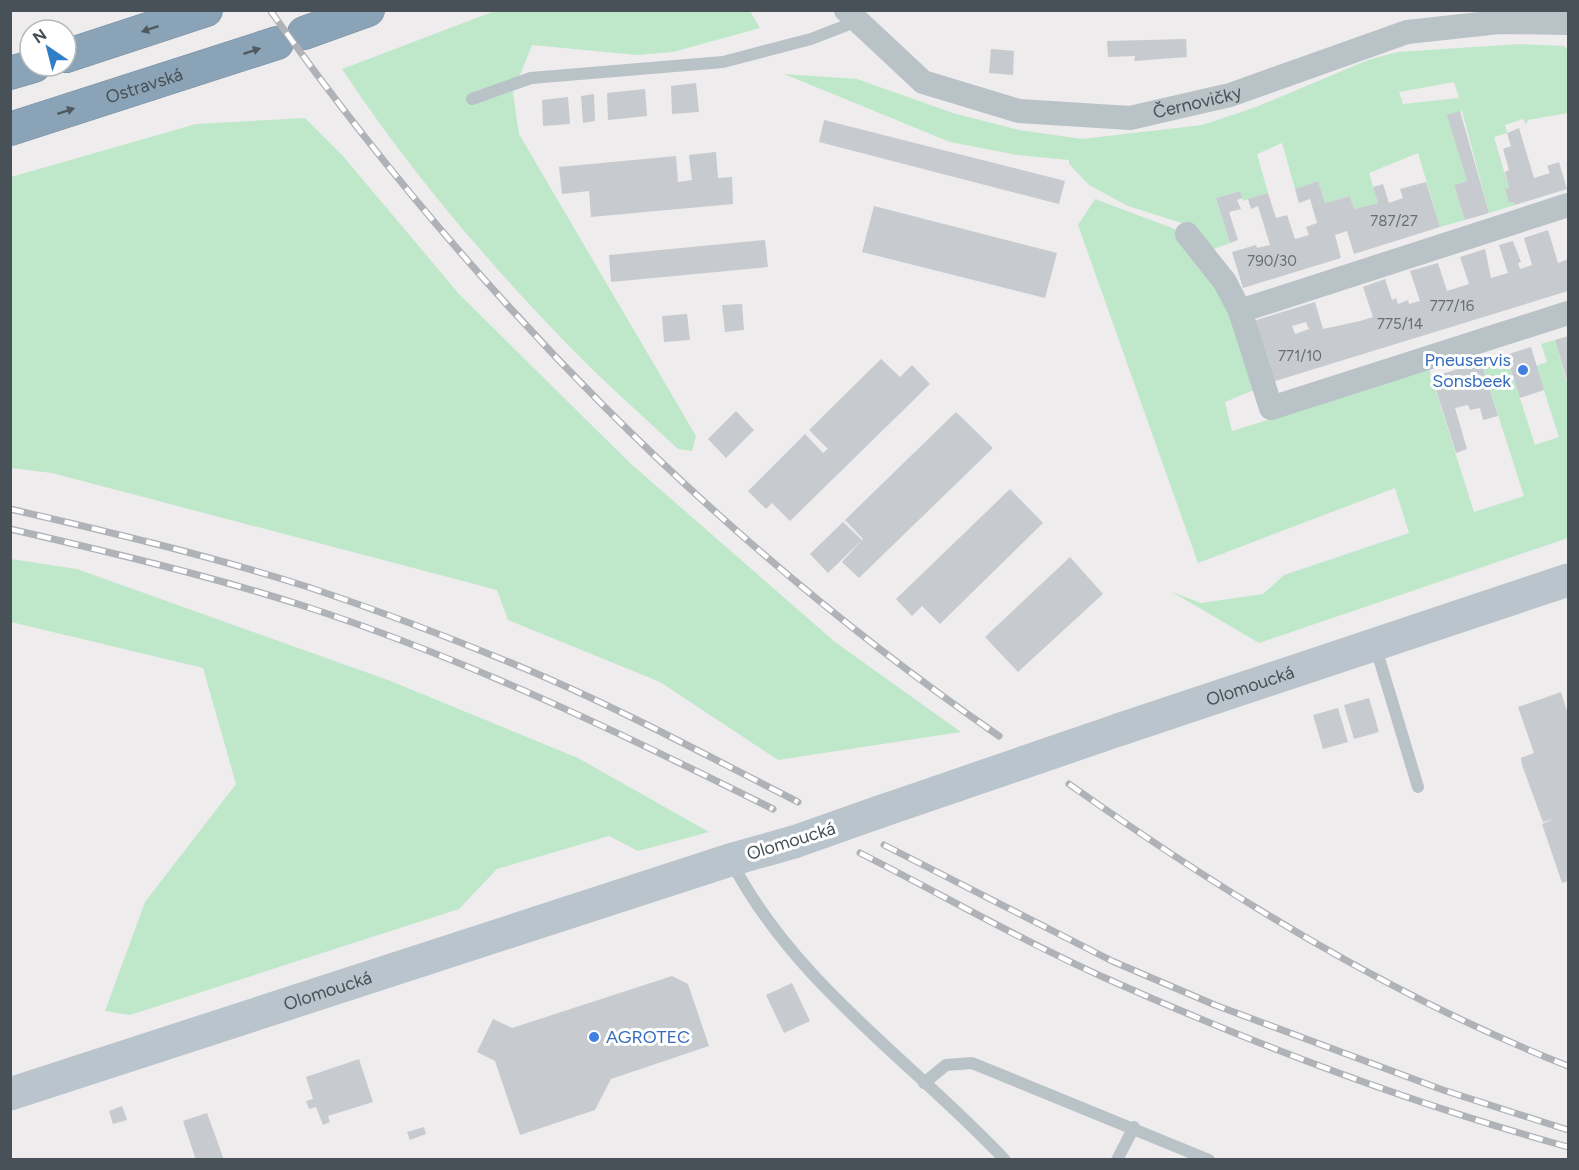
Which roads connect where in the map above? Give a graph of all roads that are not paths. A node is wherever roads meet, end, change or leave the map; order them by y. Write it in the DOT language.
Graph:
graph roads {
  1 [pos="206,10"];
  2 [pos="368,10"];
  3 [pos="850,16"];
  4 [pos="1569,23"];
  5 [pos="78,52"];
  6 [pos="471,99"];
  7 [pos="10,129"];
  8 [pos="1569,205"];
  9 [pos="1187,234"];
  10 [pos="1240,311"];
  11 [pos="1569,313"];
  12 [pos="1569,580"];
  13 [pos="1374,644"];
  14 [pos="1419,787"];
  15 [pos="730,860"];
  16 [pos="924,1083"];
  17 [pos="10,1094"];
  18 [pos="1134,1127"];
  19 [pos="1005,1160"];
  20 [pos="1117,1160"];
  21 [pos="1209,1160"];
  1 -- 5 [label="highway, one-way"];
  7 -- 2 [label="highway, Ostravská, one-way"];
  3 -- 4 [label="street, Černovičky"];
  3 -- 6 [label="lane"];
  8 -- 10 [label="street"];
  9 -- 10 [label="street"];
  10 -- 11 [label="street"];
  12 -- 13 [label="main road, Olomoucká"];
  13 -- 14 [label="lane"];
  13 -- 15 [label="main road, Olomoucká, bridge"];
  15 -- 16 [label="lane"];
  15 -- 17 [label="main road, Olomoucká"];
  16 -- 18 [label="lane"];
  16 -- 19 [label="lane"];
  18 -- 20 [label="lane"];
  18 -- 21 [label="lane"];
}
